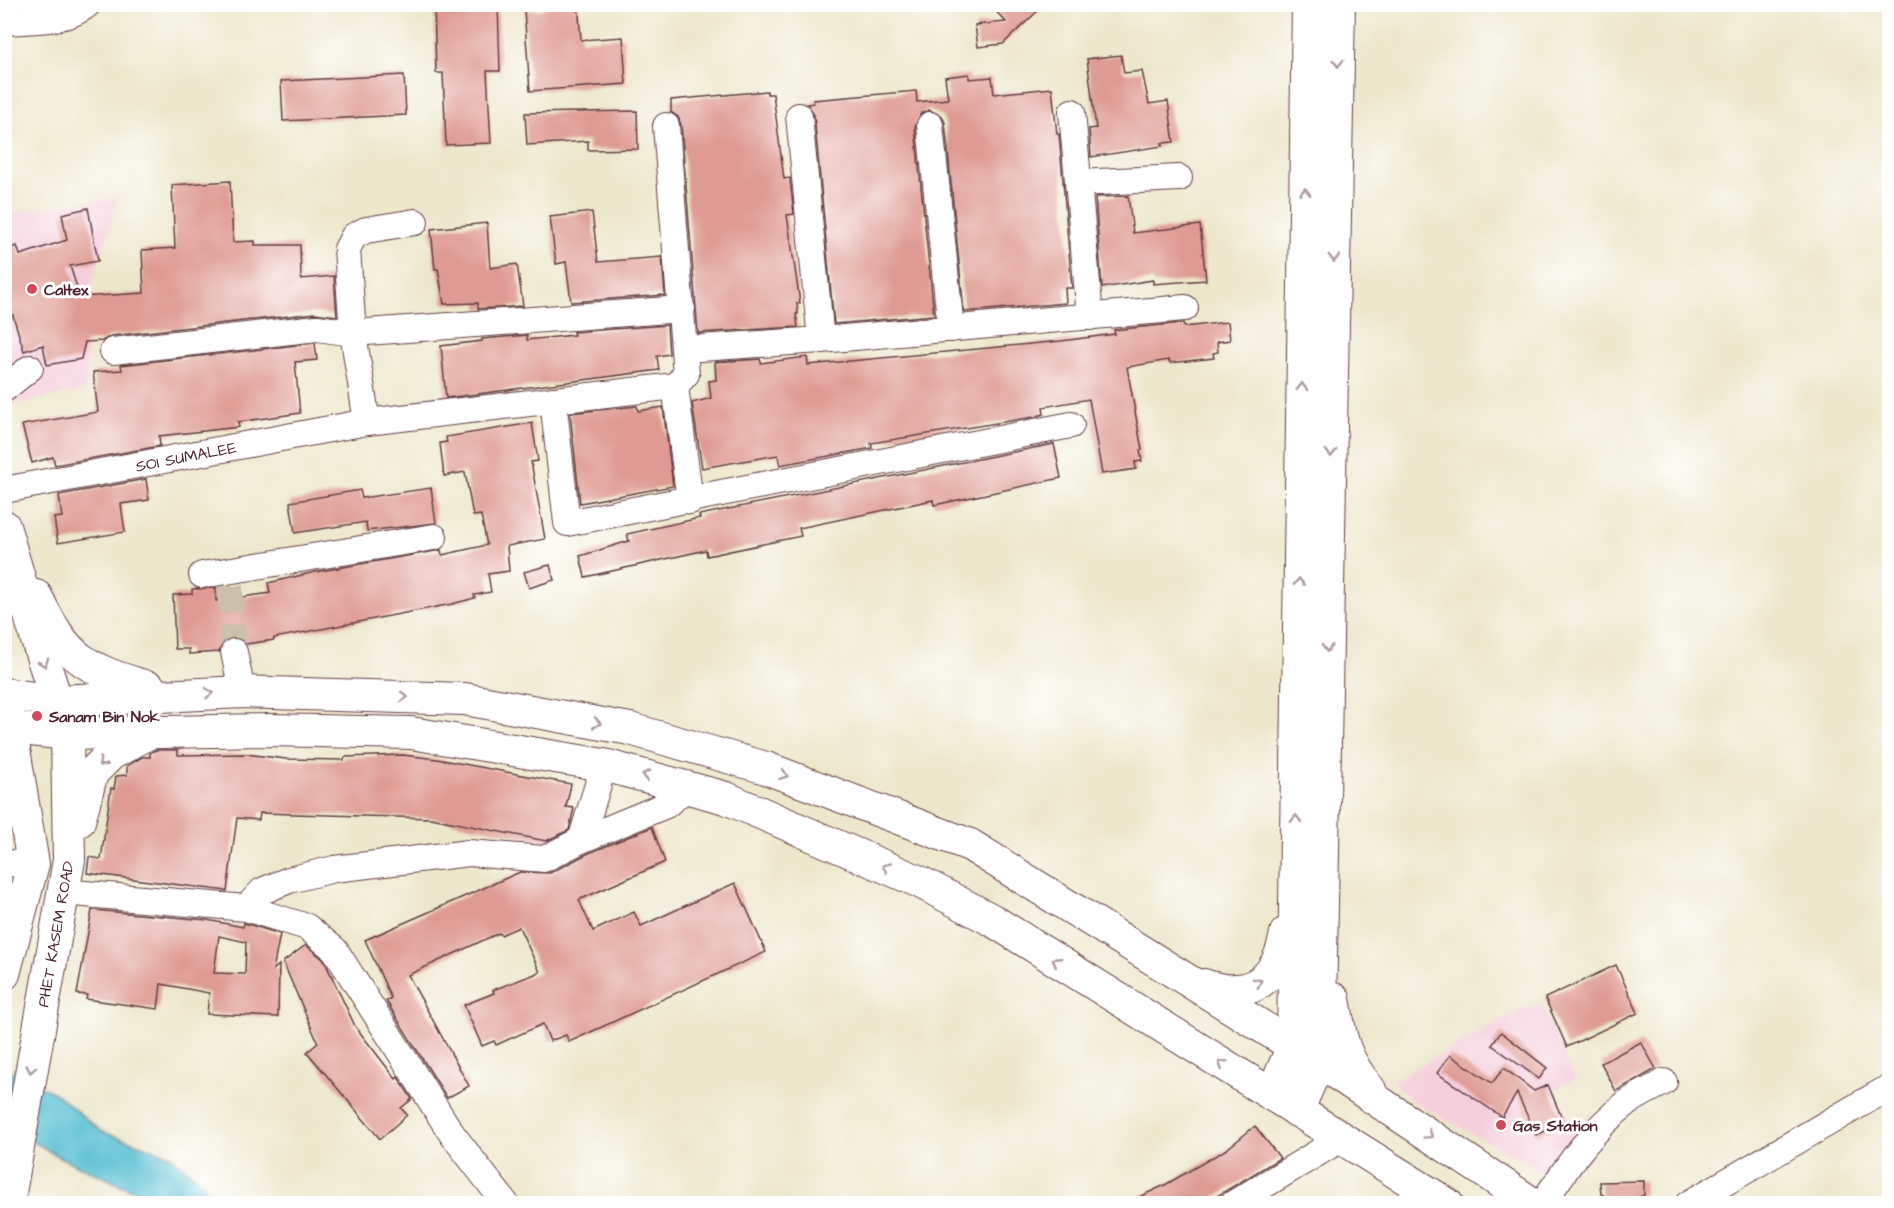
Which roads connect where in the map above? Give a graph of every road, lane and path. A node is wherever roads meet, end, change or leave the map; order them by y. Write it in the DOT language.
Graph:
graph roads {
  1 [pos="88,4"];
  2 [pos="1308,4"];
  3 [pos="1339,4"];
  4 [pos="4,22"];
  5 [pos="1072,112"];
  6 [pos="800,116"];
  7 [pos="930,125"];
  8 [pos="666,126"];
  9 [pos="1179,178"];
  10 [pos="1078,183"];
  11 [pos="415,222"];
  12 [pos="1185,308"];
  13 [pos="682,309"];
  14 [pos="1090,317"];
  15 [pos="951,329"];
  16 [pos="353,333"];
  17 [pos="820,340"];
  18 [pos="685,349"];
  19 [pos="113,351"];
  20 [pos="30,368"];
  21 [pos="675,386"];
  22 [pos="4,389"];
  23 [pos="553,400"];
  24 [pos="367,422"];
  25 [pos="1071,425"];
  26 [pos="4,490"];
  27 [pos="690,501"];
  28 [pos="8,535"];
  29 [pos="434,537"];
  30 [pos="252,568"];
  31 [pos="202,575"];
  32 [pos="230,586"];
  33 [pos="234,652"];
  34 [pos="242,692"];
  35 [pos="5,693"];
  36 [pos="171,694"];
  37 [pos="58,701"];
  38 [pos="8,727"];
  39 [pos="151,732"];
  40 [pos="67,734"];
  41 [pos="604,765"];
  42 [pos="688,786"];
  43 [pos="4,789"];
  44 [pos="580,840"];
  45 [pos="69,860"];
  46 [pos="19,863"];
  47 [pos="1309,872"];
  48 [pos="62,892"];
  49 [pos="246,908"];
  50 [pos="4,974"];
  51 [pos="1183,977"];
  52 [pos="1293,1046"];
  53 [pos="1319,1062"];
  54 [pos="1664,1082"];
  55 [pos="1890,1087"];
  56 [pos="1380,1102"];
  57 [pos="1284,1103"];
  58 [pos="1344,1137"];
  59 [pos="8,1203"];
  60 [pos="506,1203"];
  61 [pos="1233,1203"];
  62 [pos="1448,1203"];
  63 [pos="1533,1203"];
  64 [pos="1542,1203"];
  65 [pos="1688,1203"];
  1 -- 4 [label="street"];
  47 -- 2 [label="main road, one-way"];
  3 -- 47 [label="main road, one-way"];
  5 -- 10 [label="street"];
  6 -- 17 [label="street"];
  7 -- 15 [label="street"];
  8 -- 13 [label="street"];
  9 -- 10 [label="street"];
  10 -- 14 [label="street"];
  11 -- 16 [label="street"];
  12 -- 14 [label="street"];
  13 -- 16 [label="street"];
  13 -- 18 [label="street"];
  14 -- 15 [label="street"];
  15 -- 17 [label="street"];
  16 -- 19 [label="street"];
  16 -- 24 [label="street"];
  17 -- 18 [label="street"];
  18 -- 21 [label="street"];
  20 -- 22 [label="street"];
  21 -- 23 [label="street, SOI SUMALEE"];
  21 -- 27 [label="street"];
  23 -- 24 [label="street, SOI SUMALEE"];
  23 -- 27 [label="street"];
  24 -- 26 [label="street, SOI SUMALEE"];
  25 -- 27 [label="street"];
  28 -- 36 [label="main road"];
  28 -- 37 [label="main road, PHET KASEM ROAD, one-way"];
  29 -- 30 [label="street"];
  30 -- 31 [label="street"];
  30 -- 32 [label="street"];
  33 -- 34 [label="street"];
  36 -- 34 [label="main road, one-way"];
  34 -- 51 [label="main road, one-way"];
  35 -- 37 [label="main road"];
  35 -- 38 [label="main road, PHET KASEM ROAD"];
  36 -- 37 [label="main road"];
  37 -- 40 [label="main road, PHET KASEM ROAD"];
  38 -- 40 [label="main road"];
  38 -- 46 [label="main road, PHET KASEM ROAD"];
  39 -- 40 [label="main road"];
  39 -- 41 [label="main road"];
  39 -- 45 [label="main road, one-way"];
  40 -- 45 [label="main road, PHET KASEM ROAD"];
  42 -- 41 [label="main road, one-way"];
  41 -- 44 [label="street"];
  42 -- 44 [label="street"];
  57 -- 42 [label="main road, one-way"];
  43 -- 46 [label="main road"];
  44 -- 49 [label="street"];
  45 -- 48 [label="main road, PHET KASEM ROAD"];
  46 -- 50 [label="main road, PHET KASEM ROAD"];
  51 -- 47 [label="main road, one-way"];
  47 -- 52 [label="main road"];
  47 -- 53 [label="main road"];
  47 -- 56 [label="main road"];
  48 -- 49 [label="street"];
  48 -- 59 [label="main road, PHET KASEM ROAD, one-way"];
  49 -- 60 [label="street"];
  51 -- 52 [label="main road"];
  52 -- 53 [label="main road"];
  52 -- 57 [label="main road"];
  53 -- 56 [label="main road"];
  53 -- 57 [label="main road"];
  54 -- 64 [label="street"];
  55 -- 65 [label="street"];
  56 -- 63 [label="main road, one-way"];
  57 -- 58 [label="main road"];
  58 -- 61 [label="street"];
  58 -- 62 [label="main road"];
}
